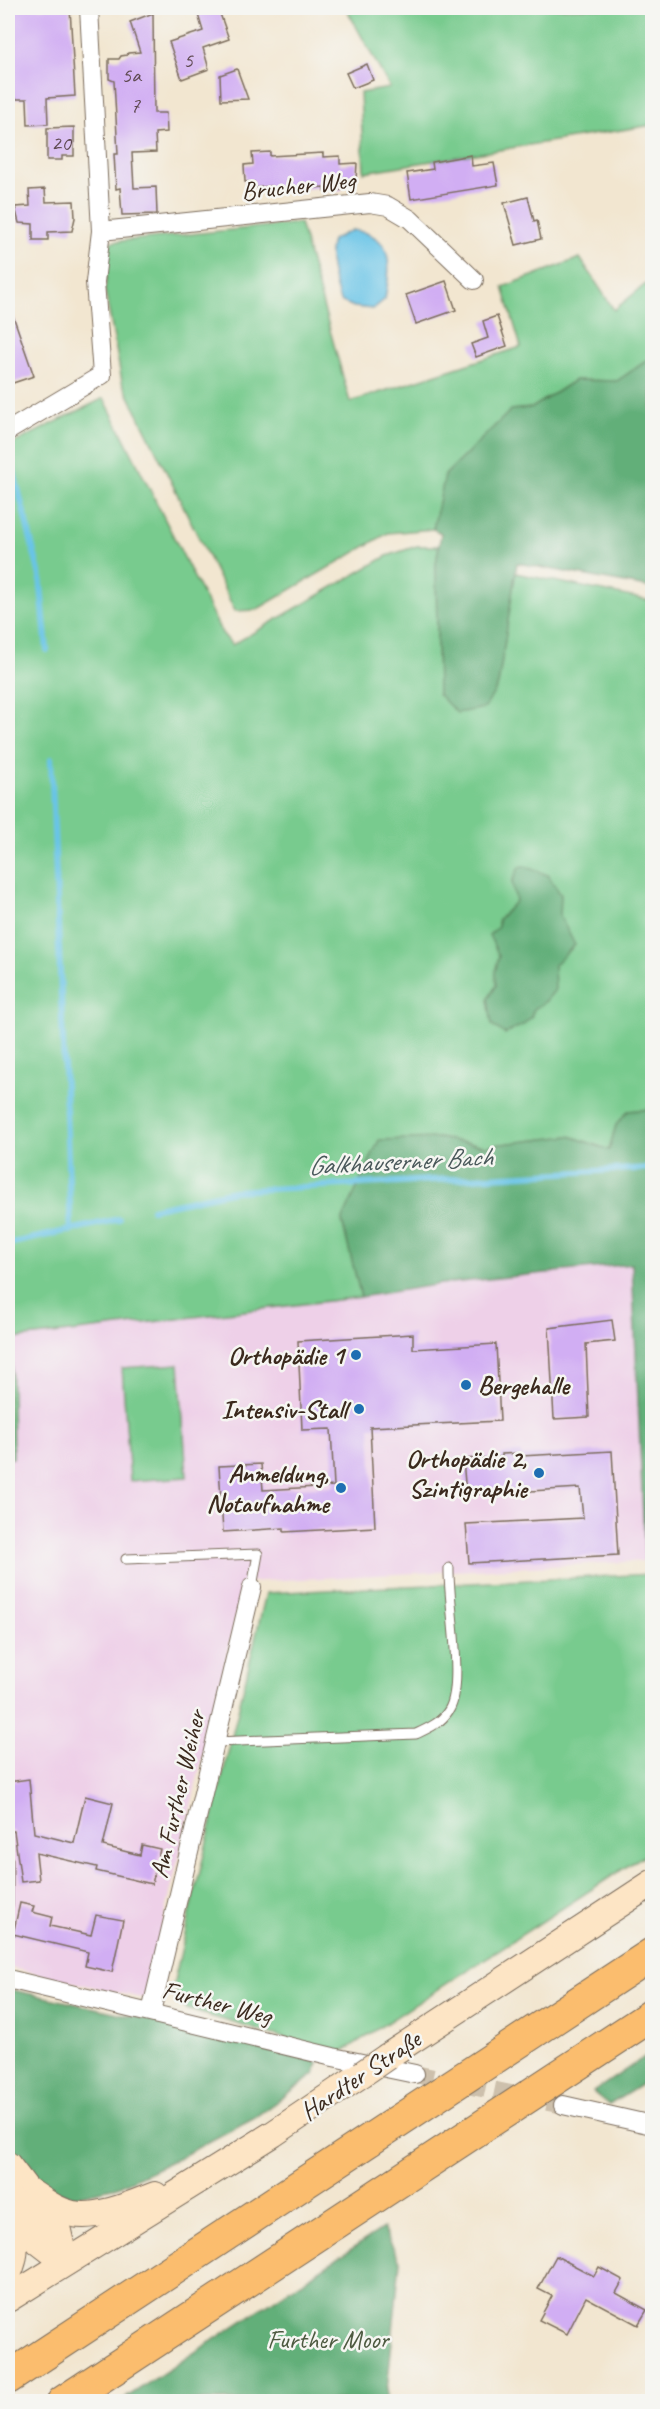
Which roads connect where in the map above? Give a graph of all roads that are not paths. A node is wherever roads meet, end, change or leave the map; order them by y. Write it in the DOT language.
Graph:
graph roads {
  1 [pos="89,8"];
  2 [pos="100,231"];
  3 [pos="474,280"];
  4 [pos="8,431"];
  5 [pos="126,1559"];
  6 [pos="449,1568"];
  7 [pos="252,1587"];
  8 [pos="216,1742"];
  9 [pos="8,1860"];
  10 [pos="652,1883"];
  11 [pos="8,1905"];
  12 [pos="652,1954"];
  13 [pos="8,1979"];
  14 [pos="151,2012"];
  15 [pos="652,2015"];
  16 [pos="415,2074"];
  17 [pos="563,2105"];
  18 [pos="652,2125"];
  19 [pos="8,2165"];
  20 [pos="200,2178"];
  21 [pos="17,2192"];
  22 [pos="8,2213"];
  23 [pos="65,2262"];
  24 [pos="8,2274"];
  25 [pos="8,2299"];
  26 [pos="8,2378"];
  27 [pos="63,2402"];
  1 -- 2 [label="street"];
  2 -- 3 [label="street, Brucher Weg"];
  2 -- 4 [label="street"];
  5 -- 7 [label="lane"];
  6 -- 8 [label="lane"];
  7 -- 8 [label="street, Am Further Weiher"];
  8 -- 14 [label="street, Am Further Weiher"];
  9 -- 11 [label="lane"];
  10 -- 20 [label="main road, Hardter Straße, bridge"];
  12 -- 26 [label="highway"];
  13 -- 14 [label="street, Further Weg"];
  14 -- 16 [label="street, Further Weg"];
  15 -- 27 [label="highway"];
  17 -- 18 [label="street"];
  19 -- 21 [label="main road"];
  20 -- 21 [label="main road"];
  20 -- 23 [label="main road, Hardter Straße"];
  21 -- 23 [label="main road"];
  22 -- 24 [label="main road"];
  23 -- 25 [label="main road, Hardter Straße"];
}
